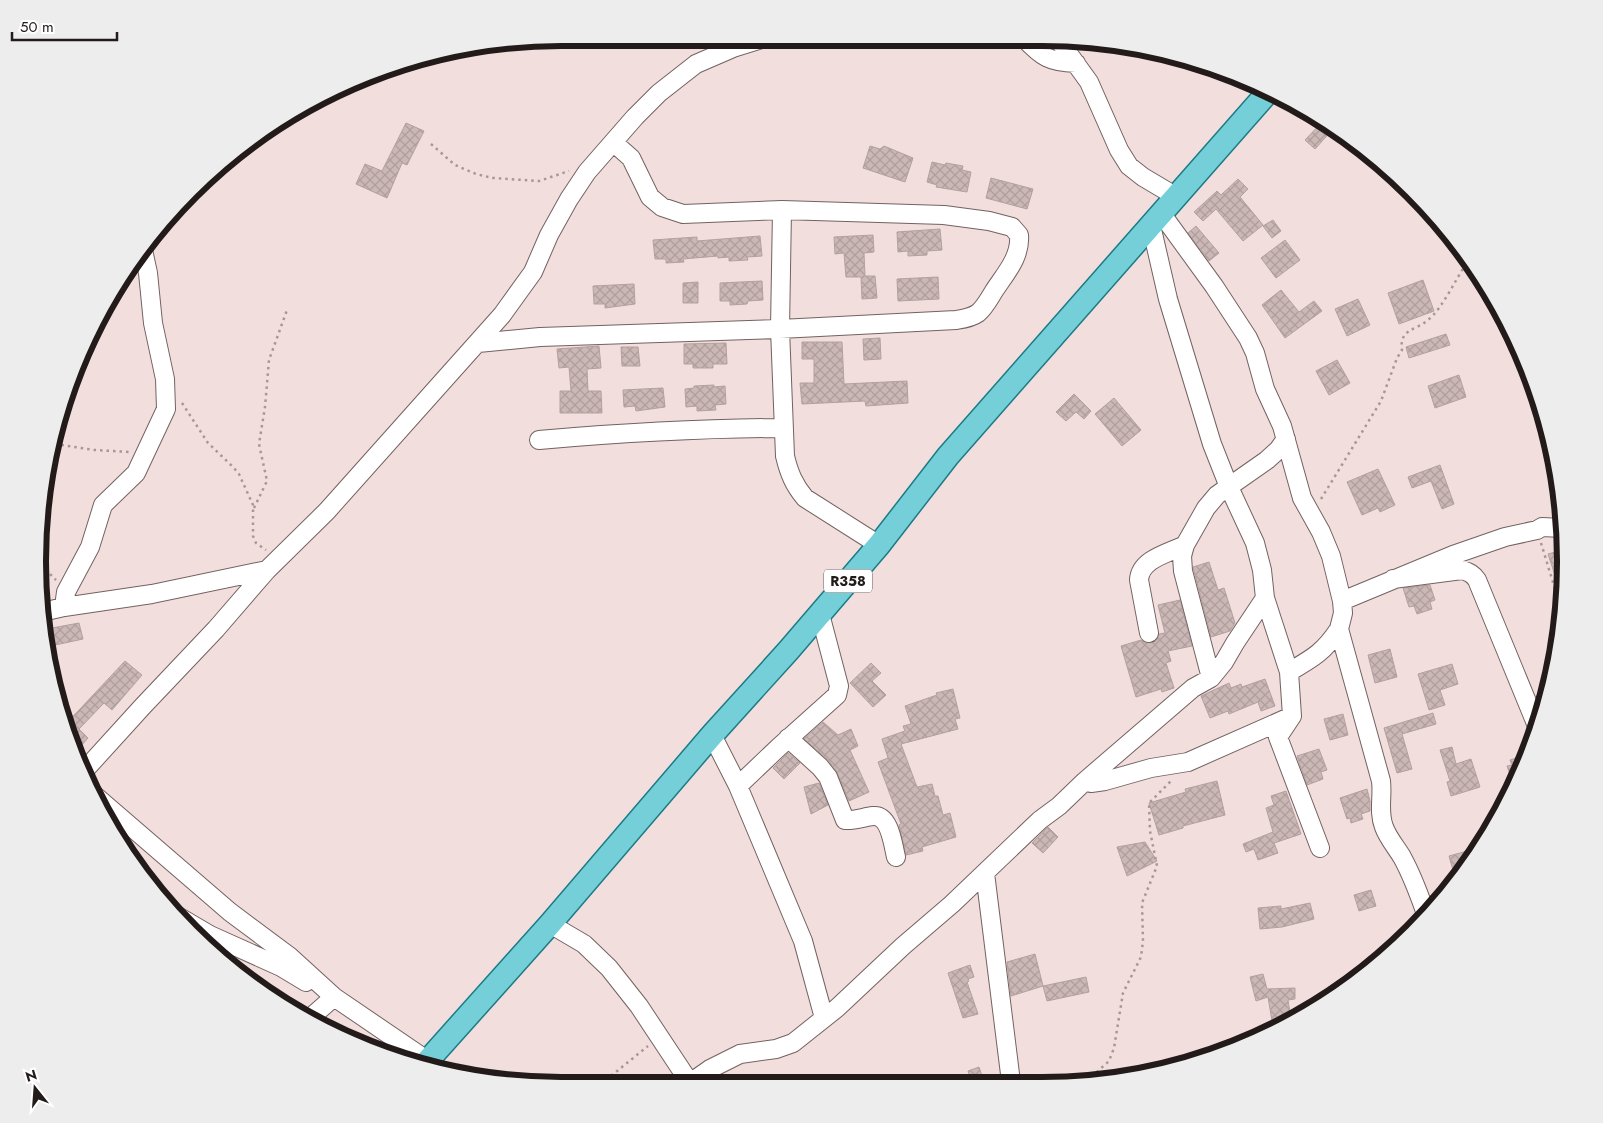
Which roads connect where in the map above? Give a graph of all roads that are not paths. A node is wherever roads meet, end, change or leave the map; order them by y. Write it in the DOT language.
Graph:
graph roads {
  1 [pos="739,46"];
  2 [pos="1032,46"];
  3 [pos="1064,47"];
  4 [pos="1076,63"];
  5 [pos="1264,97"];
  6 [pos="614,143"];
  7 [pos="1175,196"];
  8 [pos="782,210"];
  9 [pos="1156,219"];
  10 [pos="145,259"];
  11 [pos="780,329"];
  12 [pos="478,343"];
  13 [pos="784,428"];
  14 [pos="1286,439"];
  15 [pos="539,440"];
  16 [pos="1229,487"];
  17 [pos="1556,528"];
  18 [pos="879,545"];
  19 [pos="1185,545"];
  20 [pos="266,570"];
  21 [pos="1393,579"];
  22 [pos="1265,598"];
  23 [pos="1342,600"];
  24 [pos="64,607"];
  25 [pos="49,610"];
  26 [pos="820,614"];
  27 [pos="1339,629"];
  28 [pos="1149,634"];
  29 [pos="1289,672"];
  30 [pos="1211,678"];
  31 [pos="1533,715"];
  32 [pos="1292,716"];
  33 [pos="712,735"];
  34 [pos="788,738"];
  35 [pos="88,766"];
  36 [pos="1085,781"];
  37 [pos="738,786"];
  38 [pos="109,808"];
  39 [pos="1320,848"];
  40 [pos="896,857"];
  41 [pos="985,873"];
  42 [pos="1423,907"];
  43 [pos="550,924"];
  44 [pos="200,929"];
  45 [pos="333,998"];
  46 [pos="314,1014"];
  47 [pos="824,1018"];
  48 [pos="412,1054"];
  49 [pos="428,1059"];
  50 [pos="686,1077"];
  51 [pos="699,1077"];
  52 [pos="1010,1077"];
  1 -- 6 [label="street"];
  2 -- 4 [label="street"];
  3 -- 4 [label="street"];
  4 -- 7 [label="street"];
  5 -- 7 [label="main road, R358"];
  6 -- 8 [label="street"];
  6 -- 12 [label="street"];
  7 -- 9 [label="main road, R358"];
  8 -- 11 [label="street"];
  8 -- 11 [label="street"];
  9 -- 14 [label="street"];
  9 -- 16 [label="street"];
  9 -- 18 [label="main road, R358"];
  10 -- 24 [label="street"];
  11 -- 12 [label="street"];
  11 -- 13 [label="street"];
  12 -- 20 [label="street"];
  13 -- 15 [label="street"];
  13 -- 18 [label="street"];
  14 -- 16 [label="street"];
  14 -- 23 [label="street"];
  16 -- 19 [label="street"];
  16 -- 22 [label="street"];
  17 -- 21 [label="street"];
  18 -- 26 [label="main road, R358"];
  19 -- 28 [label="street"];
  19 -- 30 [label="street"];
  20 -- 24 [label="street"];
  20 -- 35 [label="street"];
  21 -- 23 [label="street"];
  21 -- 31 [label="street"];
  22 -- 29 [label="street"];
  22 -- 30 [label="street"];
  23 -- 27 [label="street"];
  24 -- 25 [label="street"];
  26 -- 33 [label="main road, R358"];
  26 -- 34 [label="street"];
  27 -- 29 [label="street"];
  27 -- 42 [label="street"];
  29 -- 32 [label="street"];
  30 -- 36 [label="street"];
  32 -- 36 [label="street"];
  32 -- 39 [label="street"];
  33 -- 37 [label="street"];
  33 -- 43 [label="main road, R358"];
  34 -- 37 [label="street"];
  34 -- 40 [label="street"];
  36 -- 41 [label="street"];
  37 -- 47 [label="street"];
  38 -- 45 [label="street"];
  41 -- 47 [label="street"];
  41 -- 52 [label="street"];
  43 -- 49 [label="main road, R358"];
  43 -- 50 [label="street"];
  44 -- 45 [label="street"];
  45 -- 46 [label="street"];
  45 -- 48 [label="street"];
  47 -- 51 [label="street"];
}
